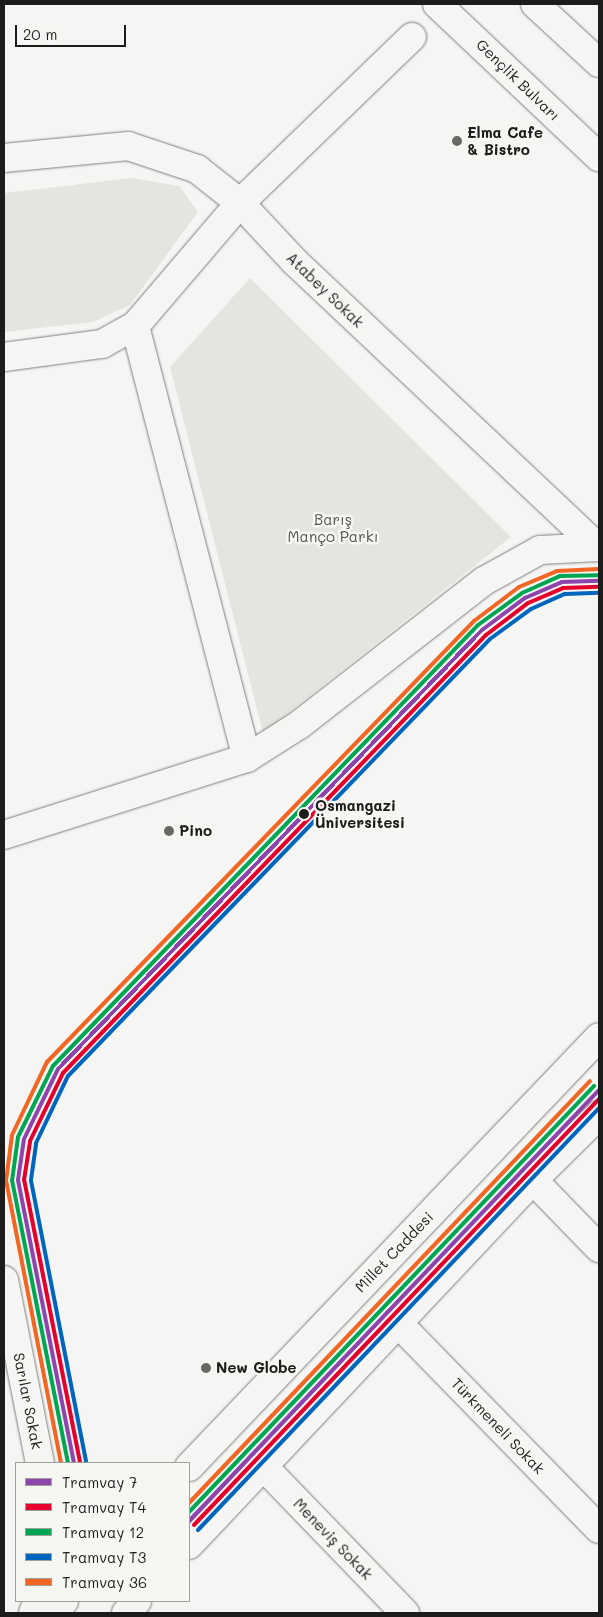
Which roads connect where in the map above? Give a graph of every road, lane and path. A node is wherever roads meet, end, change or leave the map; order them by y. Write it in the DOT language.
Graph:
graph roads {
  1 [pos="437,4"];
  2 [pos="535,4"];
  3 [pos="412,37"];
  4 [pos="599,63"];
  5 [pos="599,157"];
  6 [pos="4,158"];
  7 [pos="240,203"];
  8 [pos="135,326"];
  9 [pos="4,357"];
  10 [pos="598,547"];
  11 [pos="248,758"];
  12 [pos="4,835"];
  13 [pos="599,1038"];
  14 [pos="599,1115"];
  15 [pos="533,1180"];
  16 [pos="599,1248"];
  17 [pos="4,1280"];
  18 [pos="397,1322"];
  19 [pos="40,1462"];
  20 [pos="262,1465"];
  21 [pos="190,1466"];
  22 [pos="599,1529"];
  23 [pos="190,1544"];
  24 [pos="63,1602"];
  25 [pos="137,1602"];
  26 [pos="52,1613"];
  27 [pos="126,1613"];
  28 [pos="405,1613"];
  1 -- 5 [label="main road, Gençlik Bulvarı"];
  2 -- 4 [label="main road"];
  3 -- 7 [label="main road"];
  6 -- 7 [label="main road, Atabey Sokak"];
  7 -- 8 [label="main road"];
  7 -- 10 [label="main road, Atabey Sokak"];
  8 -- 9 [label="main road"];
  8 -- 11 [label="main road"];
  10 -- 11 [label="main road"];
  11 -- 12 [label="main road"];
  13 -- 21 [label="main road, Millet Caddesi"];
  14 -- 15 [label="main road"];
  15 -- 16 [label="main road"];
  15 -- 18 [label="main road"];
  17 -- 19 [label="main road, Sarılar Sokak"];
  18 -- 20 [label="main road"];
  18 -- 22 [label="main road, Türkmeneli Sokak"];
  20 -- 23 [label="main road"];
  20 -- 28 [label="main road, Meneviş Sokak"];
  24 -- 26 [label="main road"];
  25 -- 27 [label="main road"];
}
